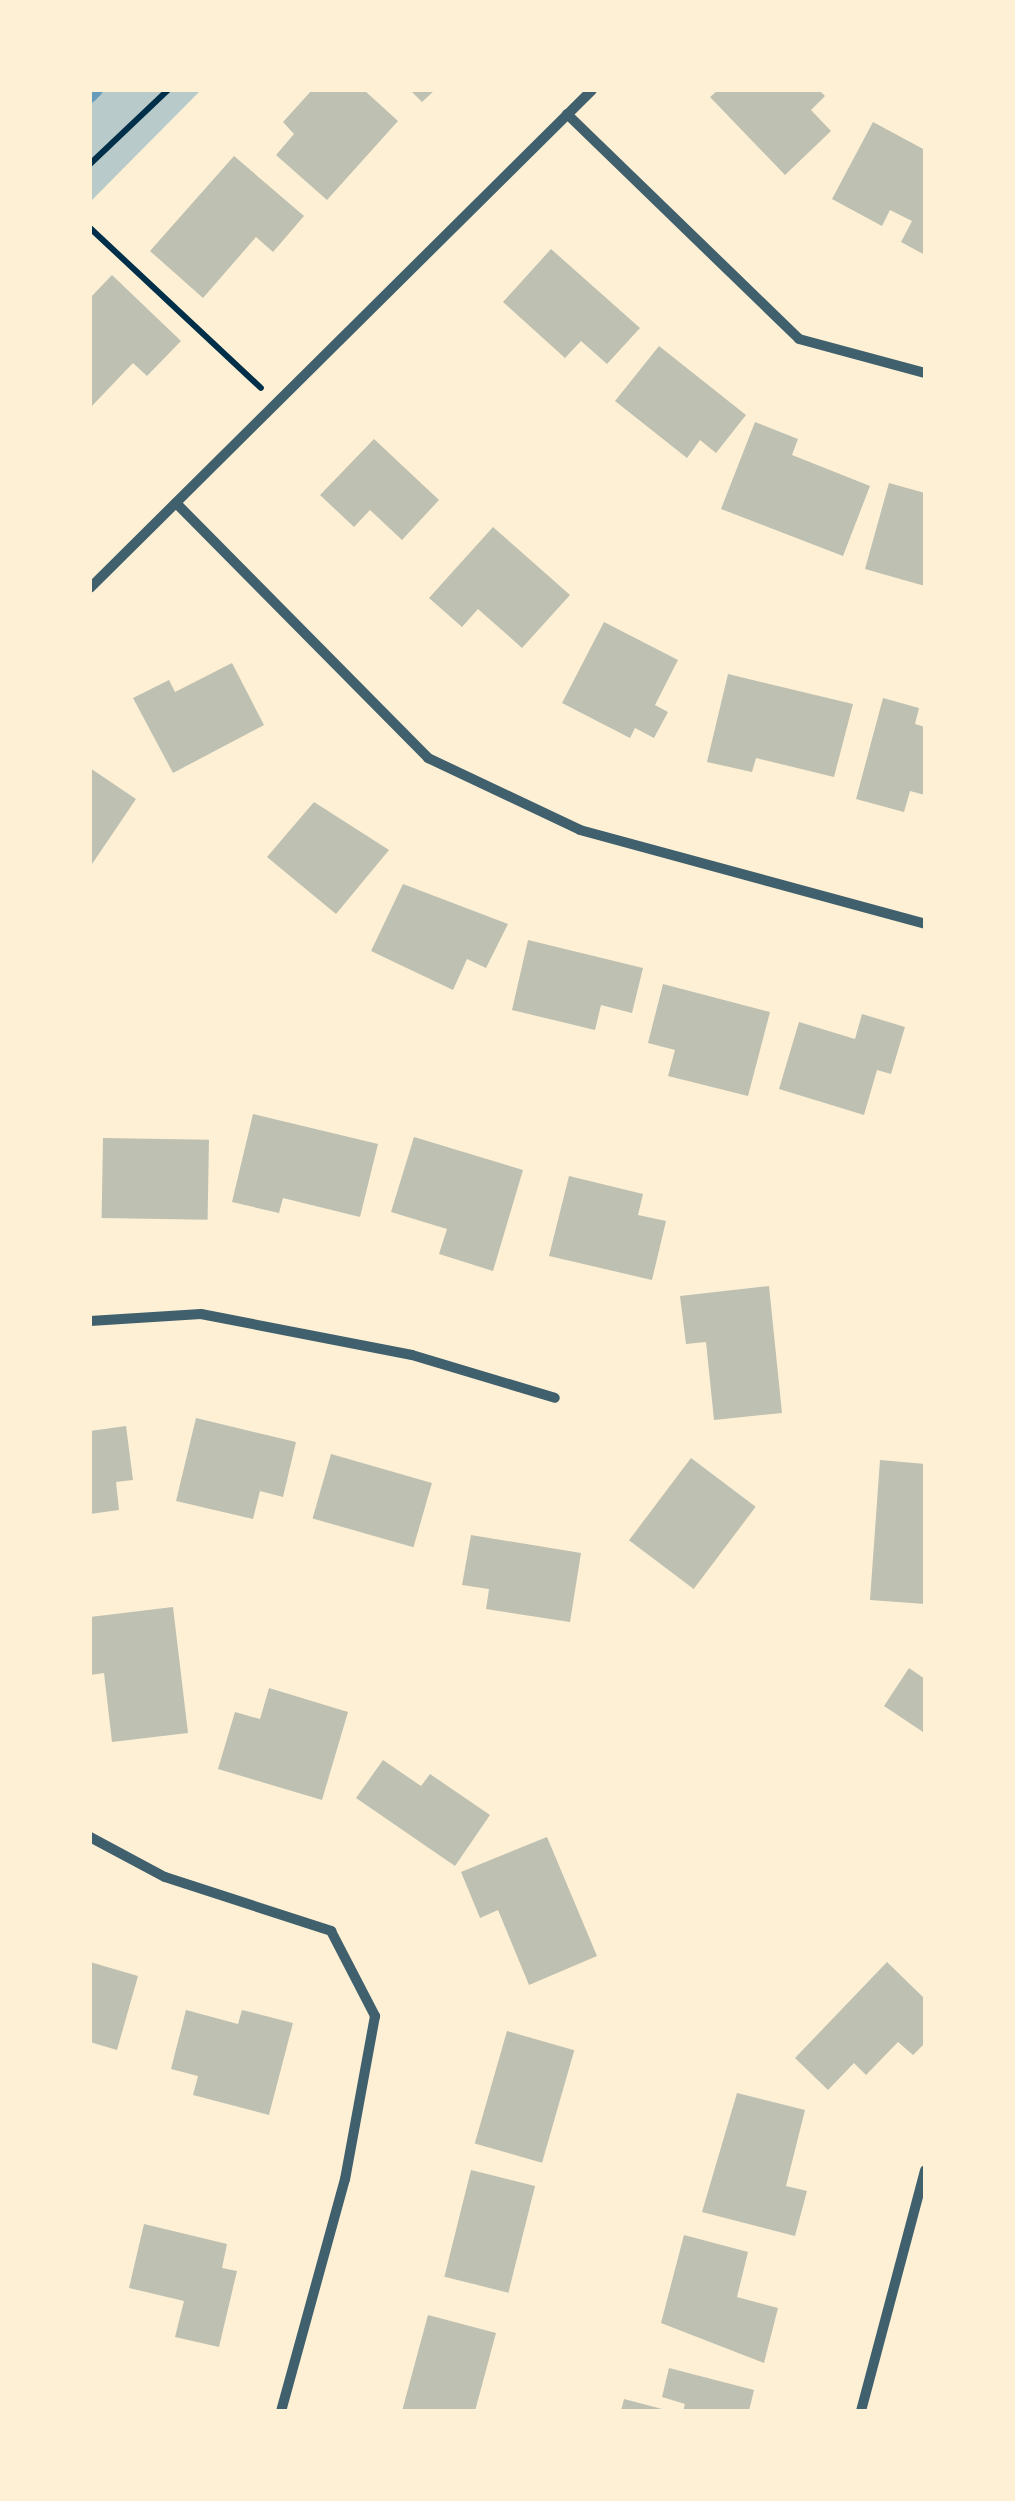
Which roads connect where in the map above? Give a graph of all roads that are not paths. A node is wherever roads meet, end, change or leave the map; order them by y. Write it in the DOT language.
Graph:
graph roads {
  1 [pos="592,90"];
  2 [pos="567,114"];
  3 [pos="925,373"];
  4 [pos="176,503"];
  5 [pos="90,588"];
  6 [pos="925,924"];
  7 [pos="90,1321"];
  8 [pos="556,1398"];
  9 [pos="90,1837"];
  10 [pos="925,2170"];
  11 [pos="281,2411"];
  12 [pos="860,2411"];
  1 -- 2 [label="street"];
  2 -- 3 [label="street"];
  2 -- 4 [label="street"];
  4 -- 5 [label="street"];
  4 -- 6 [label="street"];
  7 -- 8 [label="street"];
  9 -- 11 [label="street"];
  10 -- 12 [label="street"];
}
